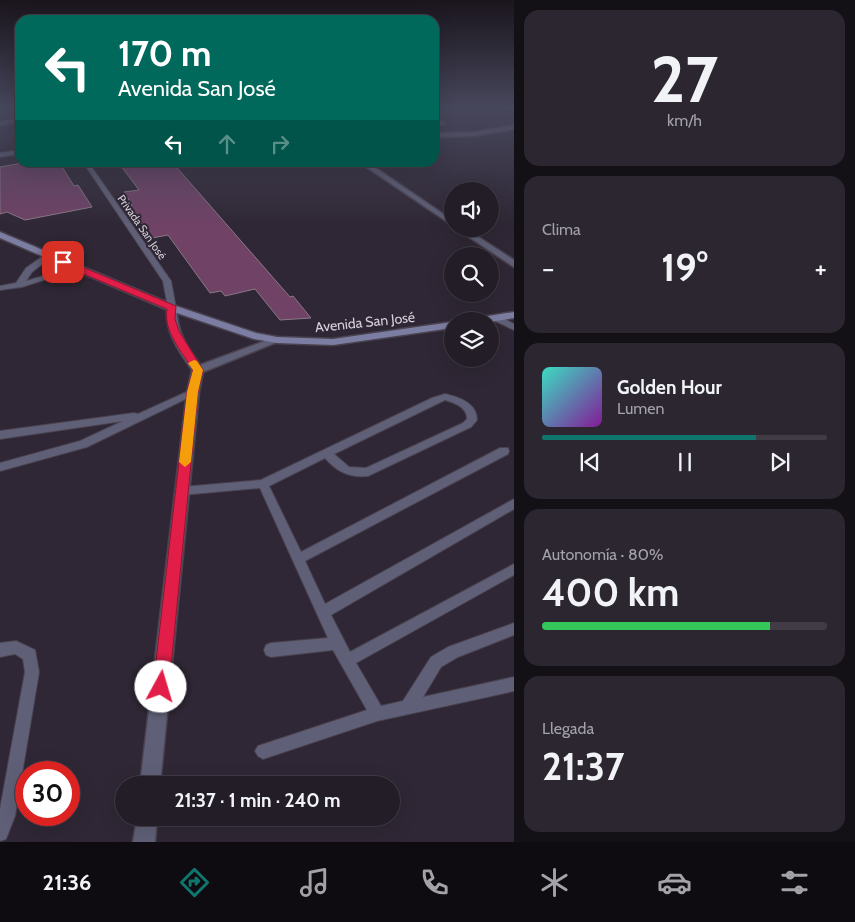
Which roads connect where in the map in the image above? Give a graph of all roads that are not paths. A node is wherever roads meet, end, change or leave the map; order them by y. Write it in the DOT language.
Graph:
graph roads {
  1 [pos="0,147"];
  2 [pos="15,153"];
  3 [pos="2,155"];
  4 [pos="88,167"];
  5 [pos="369,167"];
  6 [pos="444,218"];
  7 [pos="473,237"];
  8 [pos="2,238"];
  9 [pos="49,256"];
  10 [pos="514,264"];
  11 [pos="77,268"];
  12 [pos="19,285"];
  13 [pos="0,288"];
  14 [pos="172,308"];
  15 [pos="514,315"];
  16 [pos="499,318"];
  17 [pos="499,320"];
  18 [pos="444,326"];
  19 [pos="514,328"];
  20 [pos="277,340"];
  21 [pos="198,370"];
  22 [pos="193,392"];
  23 [pos="145,415"];
  24 [pos="0,435"];
  25 [pos="504,451"];
  26 [pos="328,453"];
  27 [pos="0,467"];
  28 [pos="263,484"];
  29 [pos="182,491"];
  30 [pos="514,503"];
  31 [pos="298,559"];
  32 [pos="514,568"];
  33 [pos="323,612"];
  34 [pos="514,629"];
  35 [pos="338,642"];
  36 [pos="0,650"];
  37 [pos="271,650"];
  38 [pos="347,661"];
  39 [pos="514,684"];
  40 [pos="408,708"];
  41 [pos="377,714"];
  42 [pos="263,751"];
  43 [pos="151,776"];
  44 [pos="145,826"];
  45 [pos="0,833"];
  46 [pos="144,842"];
  1 -- 3 [label="lane"];
  2 -- 3 [label="lane"];
  4 -- 14 [label="lane, Privada San José"];
  5 -- 6 [label="street"];
  7 -- 10 [label="street"];
  8 -- 9 [label="main road, Avenida San José"];
  9 -- 11 [label="main road, Avenida San José"];
  9 -- 12 [label="lane"];
  11 -- 12 [label="lane"];
  11 -- 14 [label="main road, Avenida San José"];
  12 -- 13 [label="lane"];
  14 -- 20 [label="main road, Avenida San José"];
  14 -- 21 [label="street"];
  15 -- 16 [label="main road"];
  17 -- 19 [label="lane"];
  18 -- 20 [label="main road, Avenida San José"];
  20 -- 21 [label="street"];
  21 -- 22 [label="street"];
  22 -- 23 [label="lane"];
  22 -- 29 [label="street"];
  23 -- 24 [label="lane"];
  23 -- 27 [label="lane"];
  25 -- 31 [label="lane"];
  26 -- 26 [label="lane"];
  26 -- 28 [label="lane"];
  28 -- 29 [label="lane"];
  28 -- 31 [label="lane"];
  29 -- 43 [label="street"];
  30 -- 33 [label="lane"];
  31 -- 33 [label="lane"];
  32 -- 38 [label="lane"];
  33 -- 35 [label="lane"];
  34 -- 40 [label="lane"];
  35 -- 37 [label="lane"];
  35 -- 38 [label="lane"];
  36 -- 45 [label="lane"];
  38 -- 41 [label="lane"];
  39 -- 40 [label="lane"];
  40 -- 41 [label="lane"];
  41 -- 42 [label="lane"];
  44 -- 46 [label="street"];
}
